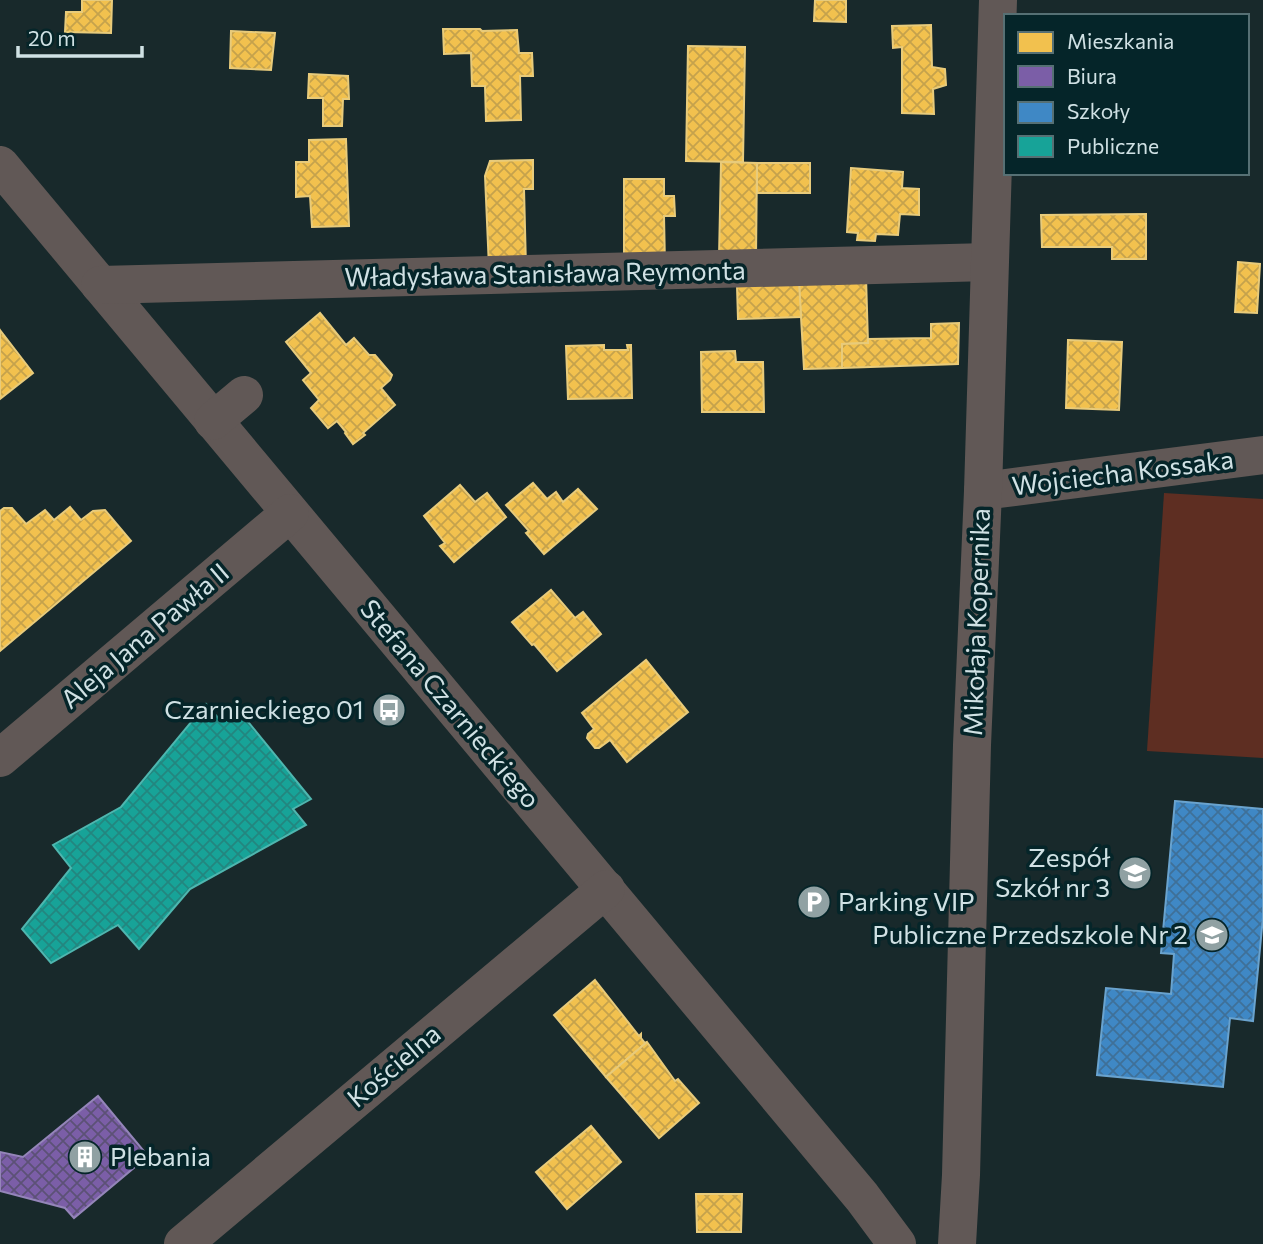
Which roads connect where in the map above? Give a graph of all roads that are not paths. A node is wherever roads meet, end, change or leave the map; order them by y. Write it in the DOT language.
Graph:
graph roads {
  1 [pos="998,0"];
  2 [pos="0,165"];
  3 [pos="989,262"];
  4 [pos="100,285"];
  5 [pos="244,395"];
  6 [pos="213,421"];
  7 [pos="1263,454"];
  8 [pos="983,491"];
  9 [pos="290,513"];
  10 [pos="0,758"];
  11 [pos="606,889"];
  12 [pos="183,1244"];
  13 [pos="897,1244"];
  14 [pos="957,1244"];
  1 -- 3 [label="street, Mikołaja Kopernika"];
  2 -- 4 [label="street, Stefana Czarnieckiego"];
  3 -- 4 [label="street, Władysława Stanisława Reymonta"];
  3 -- 8 [label="street, Mikołaja Kopernika"];
  4 -- 6 [label="street, Stefana Czarnieckiego"];
  5 -- 6 [label="street"];
  6 -- 9 [label="street, Stefana Czarnieckiego"];
  7 -- 8 [label="street, Wojciecha Kossaka"];
  8 -- 14 [label="street, Mikołaja Kopernika"];
  9 -- 10 [label="street, Aleja Jana Pawła II"];
  9 -- 11 [label="street, Stefana Czarnieckiego"];
  11 -- 12 [label="street, Kościelna"];
  11 -- 13 [label="street, Stefana Czarnieckiego"];
}
